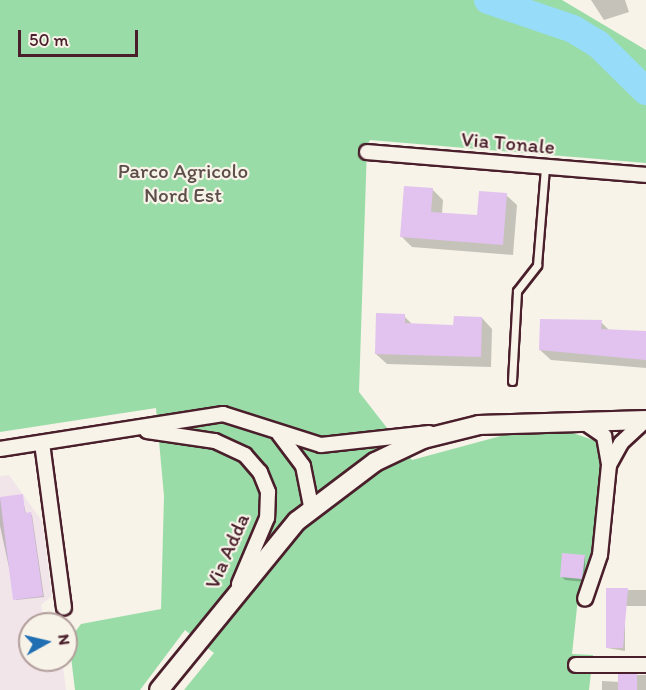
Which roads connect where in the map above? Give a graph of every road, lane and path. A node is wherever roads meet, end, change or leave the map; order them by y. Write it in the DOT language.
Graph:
graph roads {
  1 [pos="367,152"];
  2 [pos="545,167"];
  3 [pos="646,175"];
  4 [pos="512,381"];
  5 [pos="578,420"];
  6 [pos="646,420"];
  7 [pos="133,429"];
  8 [pos="272,429"];
  9 [pos="450,430"];
  10 [pos="42,443"];
  11 [pos="0,448"];
  12 [pos="609,465"];
  13 [pos="311,506"];
  14 [pos="585,599"];
  15 [pos="64,608"];
  16 [pos="226,610"];
  17 [pos="576,665"];
  18 [pos="646,665"];
  19 [pos="159,690"];
  1 -- 2 [label="street, Via Tonale"];
  2 -- 3 [label="street, Via Tonale"];
  2 -- 4 [label="lane"];
  5 -- 6 [label="street, Via Adda"];
  5 -- 9 [label="street, Via Adda"];
  5 -- 12 [label="street, Via Adda"];
  6 -- 12 [label="street, Via Adda"];
  7 -- 8 [label="street, Via Adda"];
  7 -- 10 [label="street, Via Adda"];
  7 -- 16 [label="street, Via Adda"];
  8 -- 9 [label="street, Via Adda"];
  8 -- 13 [label="street"];
  9 -- 13 [label="street, Via Adda"];
  10 -- 11 [label="street, Via Adda"];
  10 -- 15 [label="street"];
  12 -- 14 [label="street, Via Adda"];
  13 -- 16 [label="street, Via Adda"];
  16 -- 19 [label="street, Via Adda"];
  17 -- 18 [label="street"];
}
